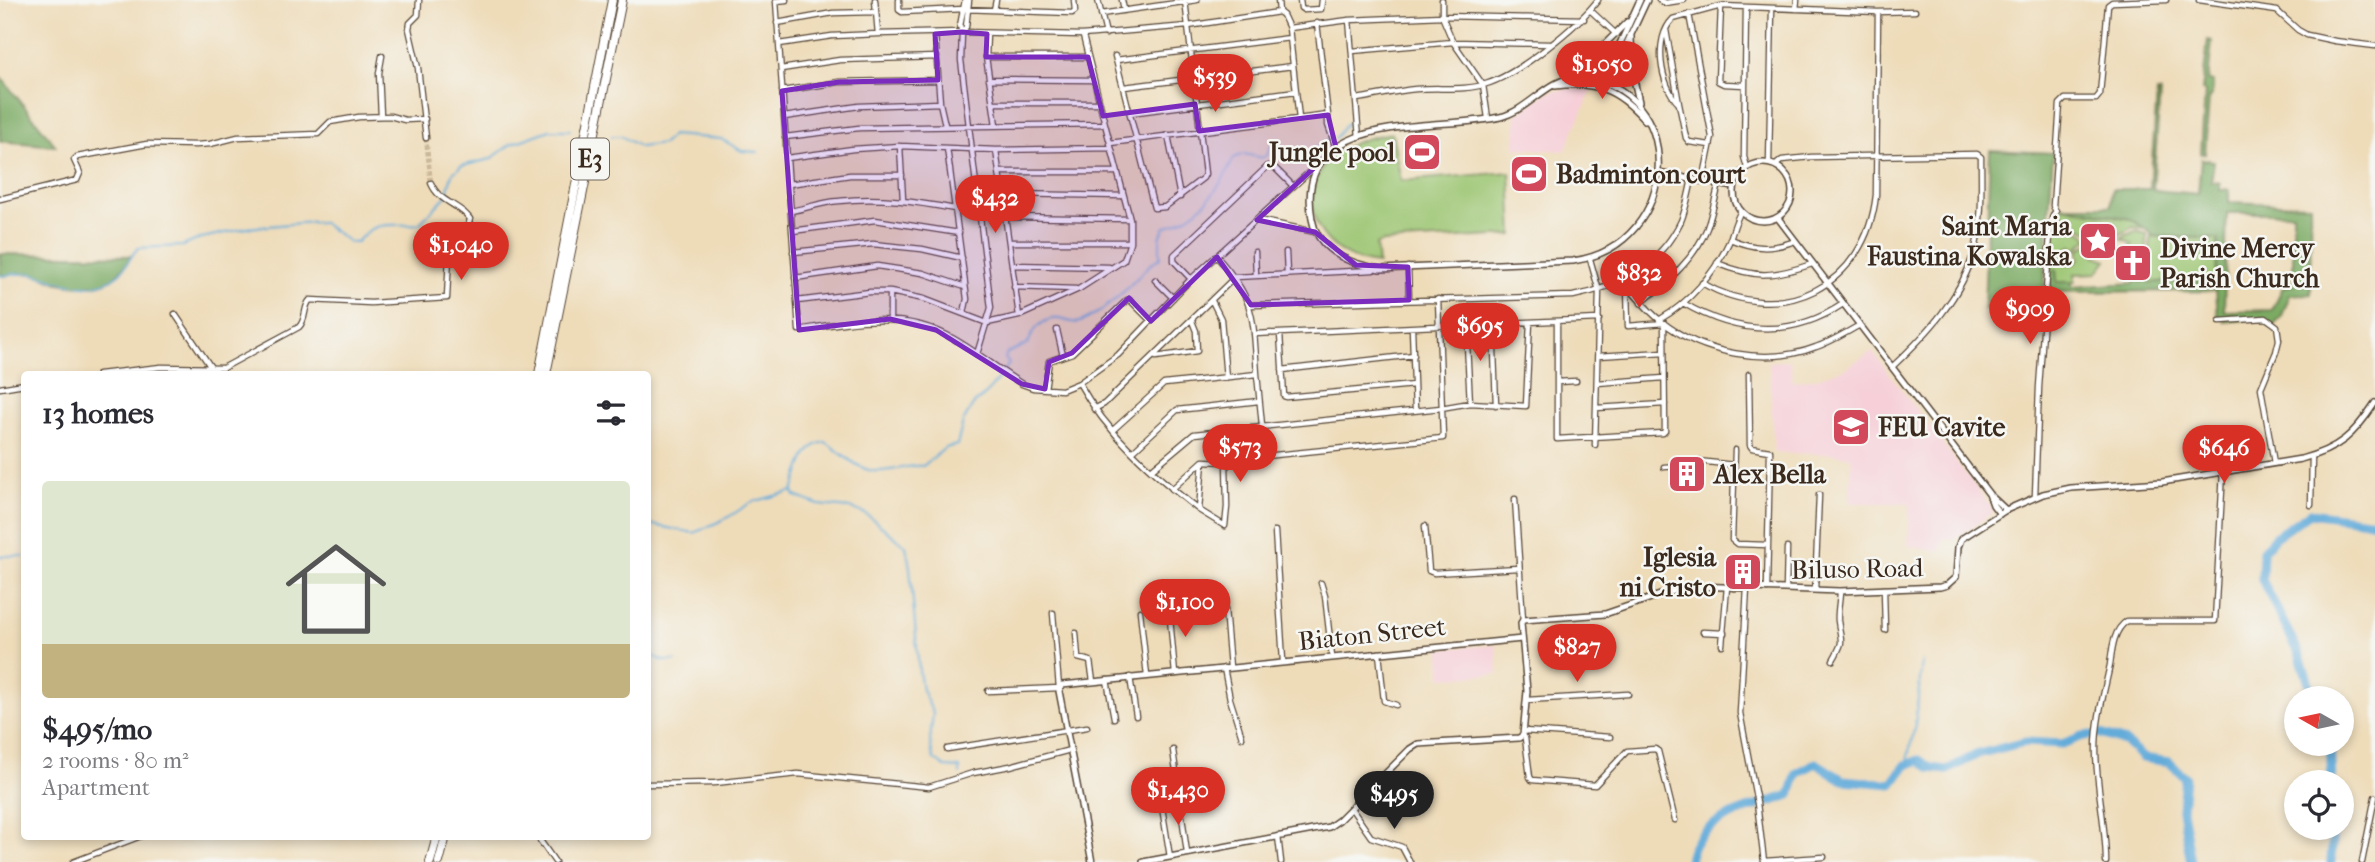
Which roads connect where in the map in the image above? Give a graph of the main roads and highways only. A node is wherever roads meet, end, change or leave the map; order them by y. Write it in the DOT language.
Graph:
graph roads {
  1 [pos="612,0"];
  2 [pos="622,0"];
  3 [pos="554,318"];
  4 [pos="552,331"];
  5 [pos="540,371"];
  6 [pos="546,371"];
  7 [pos="436,840"];
  8 [pos="445,840"];
  9 [pos="430,862"];
  10 [pos="439,862"];
  1 -- 3 [label="highway, E3"];
  2 -- 3 [label="highway, E3"];
  3 -- 4 [label="highway, E3"];
  4 -- 5 [label="highway, E3"];
  4 -- 6 [label="highway, E3"];
  7 -- 9 [label="highway"];
  8 -- 10 [label="highway"];
}
